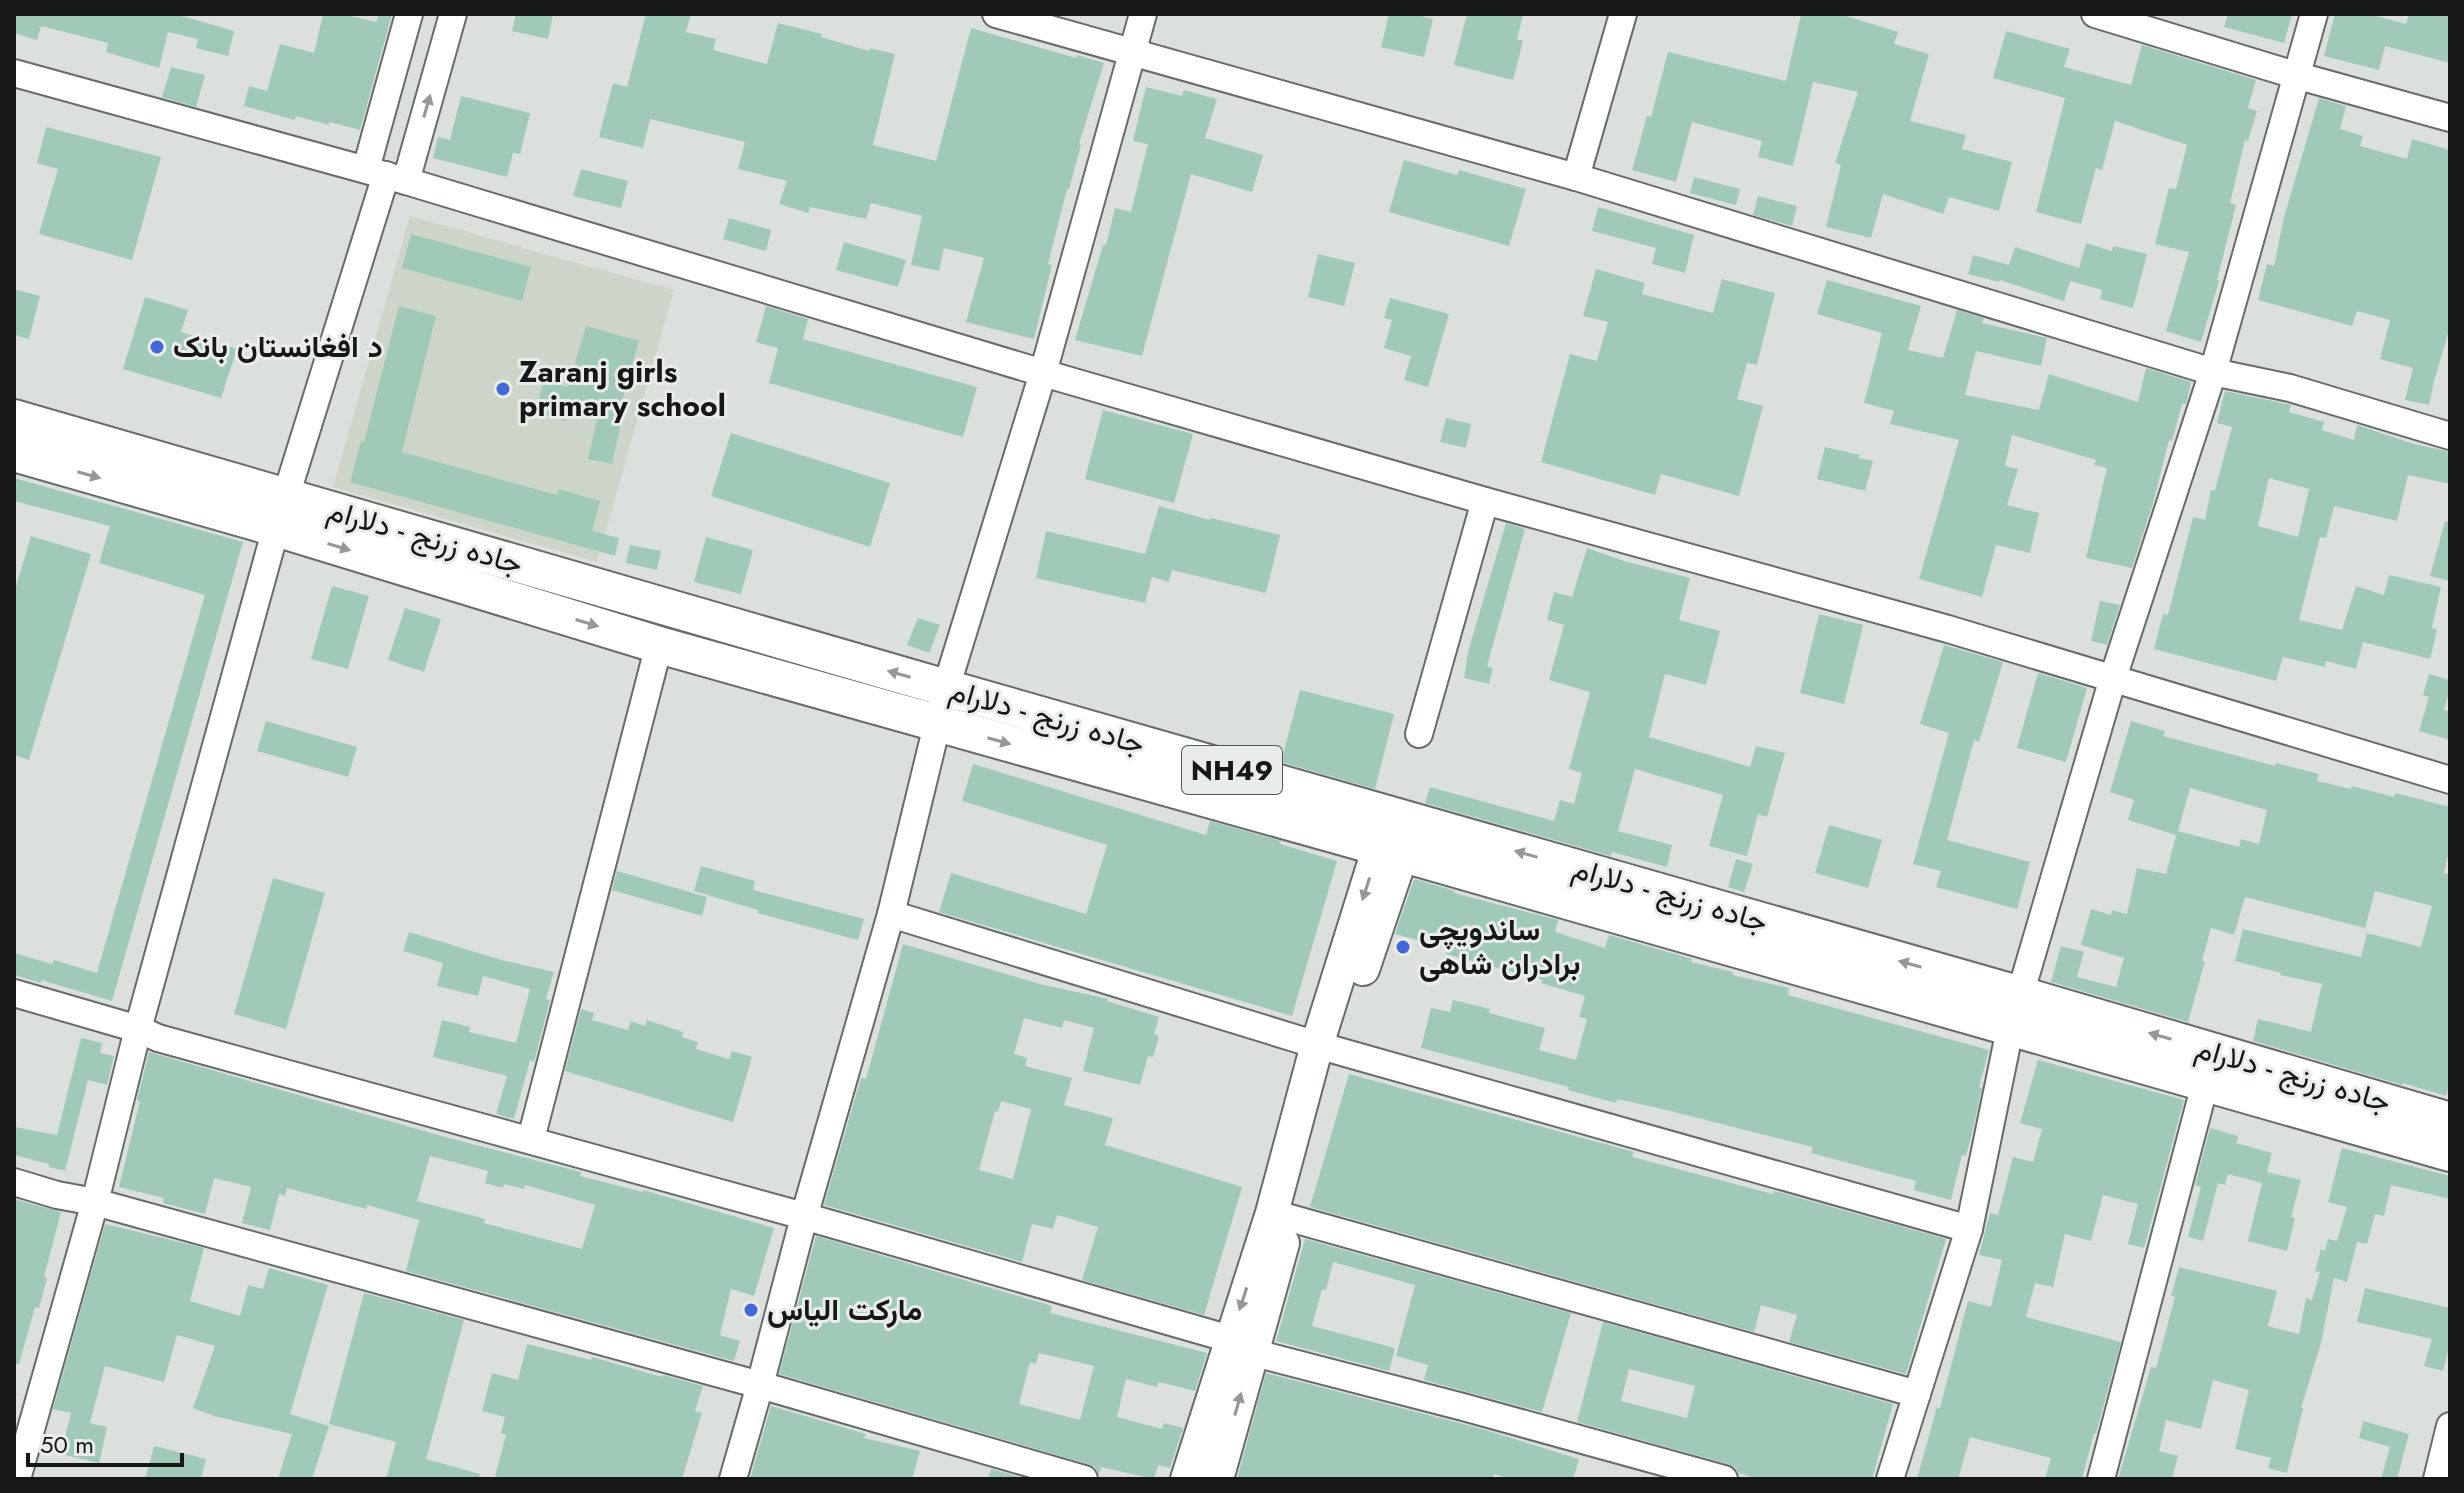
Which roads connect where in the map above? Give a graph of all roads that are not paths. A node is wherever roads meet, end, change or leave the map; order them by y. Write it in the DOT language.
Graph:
graph roads {
  1 [pos="409,14"];
  2 [pos="453,14"];
  3 [pos="996,14"];
  4 [pos="1143,14"];
  5 [pos="1623,14"];
  6 [pos="2095,14"];
  7 [pos="2314,14"];
  8 [pos="1133,52"];
  9 [pos="14,73"];
  10 [pos="2295,75"];
  11 [pos="2450,118"];
  12 [pos="386,175"];
  13 [pos="1576,177"];
  14 [pos="2213,372"];
  15 [pos="1043,373"];
  16 [pos="14,418"];
  17 [pos="2450,436"];
  18 [pos="14,453"];
  19 [pos="1485,501"];
  20 [pos="281,512"];
  21 [pos="659,645"];
  22 [pos="2113,678"];
  23 [pos="946,688"];
  24 [pos="937,723"];
  25 [pos="1419,734"];
  26 [pos="2450,780"];
  27 [pos="1395,834"];
  28 [pos="891,914"];
  29 [pos="14,993"];
  30 [pos="2015,1012"];
  31 [pos="138,1029"];
  32 [pos="1326,1048"];
  33 [pos="2205,1084"];
  34 [pos="2450,1121"];
  35 [pos="531,1139"];
  36 [pos="2450,1153"];
  37 [pos="14,1182"];
  38 [pos="95,1202"];
  39 [pos="1281,1215"];
  40 [pos="804,1217"];
  41 [pos="1969,1229"];
  42 [pos="1242,1344"];
  43 [pos="760,1385"];
  44 [pos="1917,1394"];
  45 [pos="2450,1426"];
  46 [pos="17,1479"];
  47 [pos="733,1479"];
  48 [pos="1084,1479"];
  49 [pos="1187,1479"];
  50 [pos="1217,1479"];
  51 [pos="1724,1479"];
  52 [pos="1890,1479"];
  53 [pos="2101,1479"];
  54 [pos="2437,1479"];
  1 -- 12 [label="street"];
  12 -- 2 [label="street, one-way"];
  3 -- 8 [label="street"];
  4 -- 8 [label="street"];
  5 -- 13 [label="street"];
  6 -- 10 [label="street"];
  7 -- 10 [label="street"];
  8 -- 13 [label="street"];
  8 -- 15 [label="street"];
  9 -- 12 [label="street"];
  10 -- 11 [label="street"];
  10 -- 14 [label="street"];
  12 -- 15 [label="street"];
  12 -- 20 [label="street"];
  13 -- 14 [label="street"];
  14 -- 17 [label="street"];
  14 -- 22 [label="street"];
  15 -- 19 [label="street"];
  15 -- 23 [label="street"];
  16 -- 20 [label="highway, جاده زرنج - دلارام / NH49"];
  18 -- 20 [label="highway, جاده زرنج - دلارام / NH49, one-way"];
  19 -- 22 [label="street"];
  19 -- 25 [label="street"];
  20 -- 21 [label="highway, جاده زرنج - دلارام / NH49, one-way"];
  23 -- 20 [label="highway, جاده زرنج - دلارام / NH49, one-way"];
  20 -- 31 [label="street"];
  21 -- 24 [label="highway, جاده زرنج - دلارام / NH49"];
  21 -- 35 [label="street"];
  22 -- 26 [label="street"];
  22 -- 30 [label="street"];
  23 -- 24 [label="street"];
  23 -- 27 [label="highway, جاده زرنج - دلارام / NH49"];
  24 -- 27 [label="highway, جاده زرنج - دلارام / NH49, one-way"];
  24 -- 28 [label="street"];
  27 -- 30 [label="highway, جاده زرنج - دلارام / NH49"];
  27 -- 32 [label="main road"];
  28 -- 32 [label="street"];
  28 -- 40 [label="street"];
  29 -- 31 [label="street"];
  30 -- 33 [label="highway, جاده زرنج - دلارام / NH49"];
  34 -- 30 [label="highway, جاده زرنج - دلارام / NH49, one-way"];
  30 -- 41 [label="street"];
  31 -- 35 [label="street"];
  31 -- 38 [label="street"];
  32 -- 39 [label="main road"];
  32 -- 41 [label="street"];
  33 -- 36 [label="highway, جاده زرنج - دلارام / NH49"];
  33 -- 53 [label="street"];
  35 -- 40 [label="street"];
  37 -- 38 [label="street"];
  38 -- 43 [label="street"];
  38 -- 46 [label="street"];
  39 -- 42 [label="main road"];
  39 -- 44 [label="street"];
  40 -- 42 [label="street"];
  40 -- 43 [label="street"];
  41 -- 44 [label="street"];
  42 -- 49 [label="main road"];
  50 -- 42 [label="main road, one-way"];
  42 -- 51 [label="street"];
  43 -- 47 [label="street"];
  43 -- 48 [label="street"];
  44 -- 52 [label="street"];
  45 -- 54 [label="street"];
}
